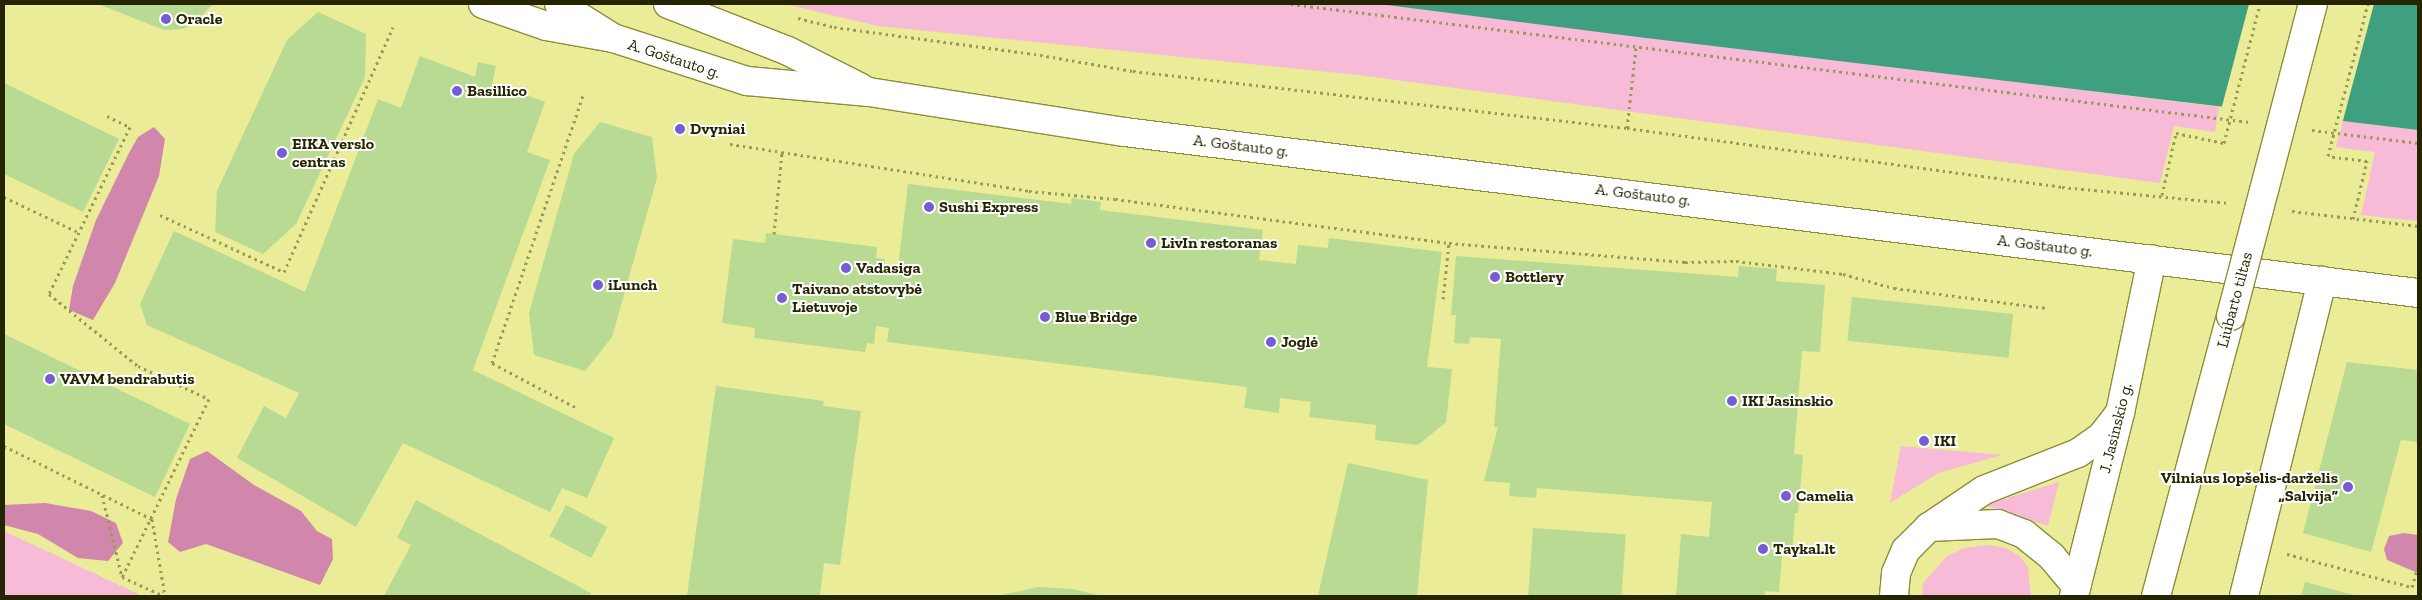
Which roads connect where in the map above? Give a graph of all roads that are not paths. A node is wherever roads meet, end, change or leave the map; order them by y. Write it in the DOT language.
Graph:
graph roads {
  1 [pos="483,4"];
  2 [pos="559,4"];
  3 [pos="668,4"];
  4 [pos="2313,4"];
  5 [pos="614,38"];
  6 [pos="869,92"];
  7 [pos="2152,259"];
  8 [pos="2322,281"];
  9 [pos="2418,293"];
  10 [pos="2120,413"];
  11 [pos="1929,527"];
  12 [pos="2075,591"];
  13 [pos="1894,596"];
  14 [pos="2156,596"];
  15 [pos="2244,596"];
  1 -- 5 [label="main road, A. Goštauto g."];
  2 -- 5 [label="main road"];
  3 -- 6 [label="main road, A. Goštauto g."];
  4 -- 14 [label="main road, Liubarto tiltas, bridge"];
  5 -- 6 [label="main road, A. Goštauto g."];
  6 -- 7 [label="main road, A. Goštauto g."];
  7 -- 8 [label="main road, A. Goštauto g."];
  7 -- 10 [label="main road, J. Jasinskio g."];
  8 -- 9 [label="main road, A. Goštauto g."];
  8 -- 15 [label="main road"];
  10 -- 11 [label="main road"];
  10 -- 12 [label="main road, J. Jasinskio g."];
  11 -- 12 [label="main road"];
  11 -- 13 [label="main road"];
}
